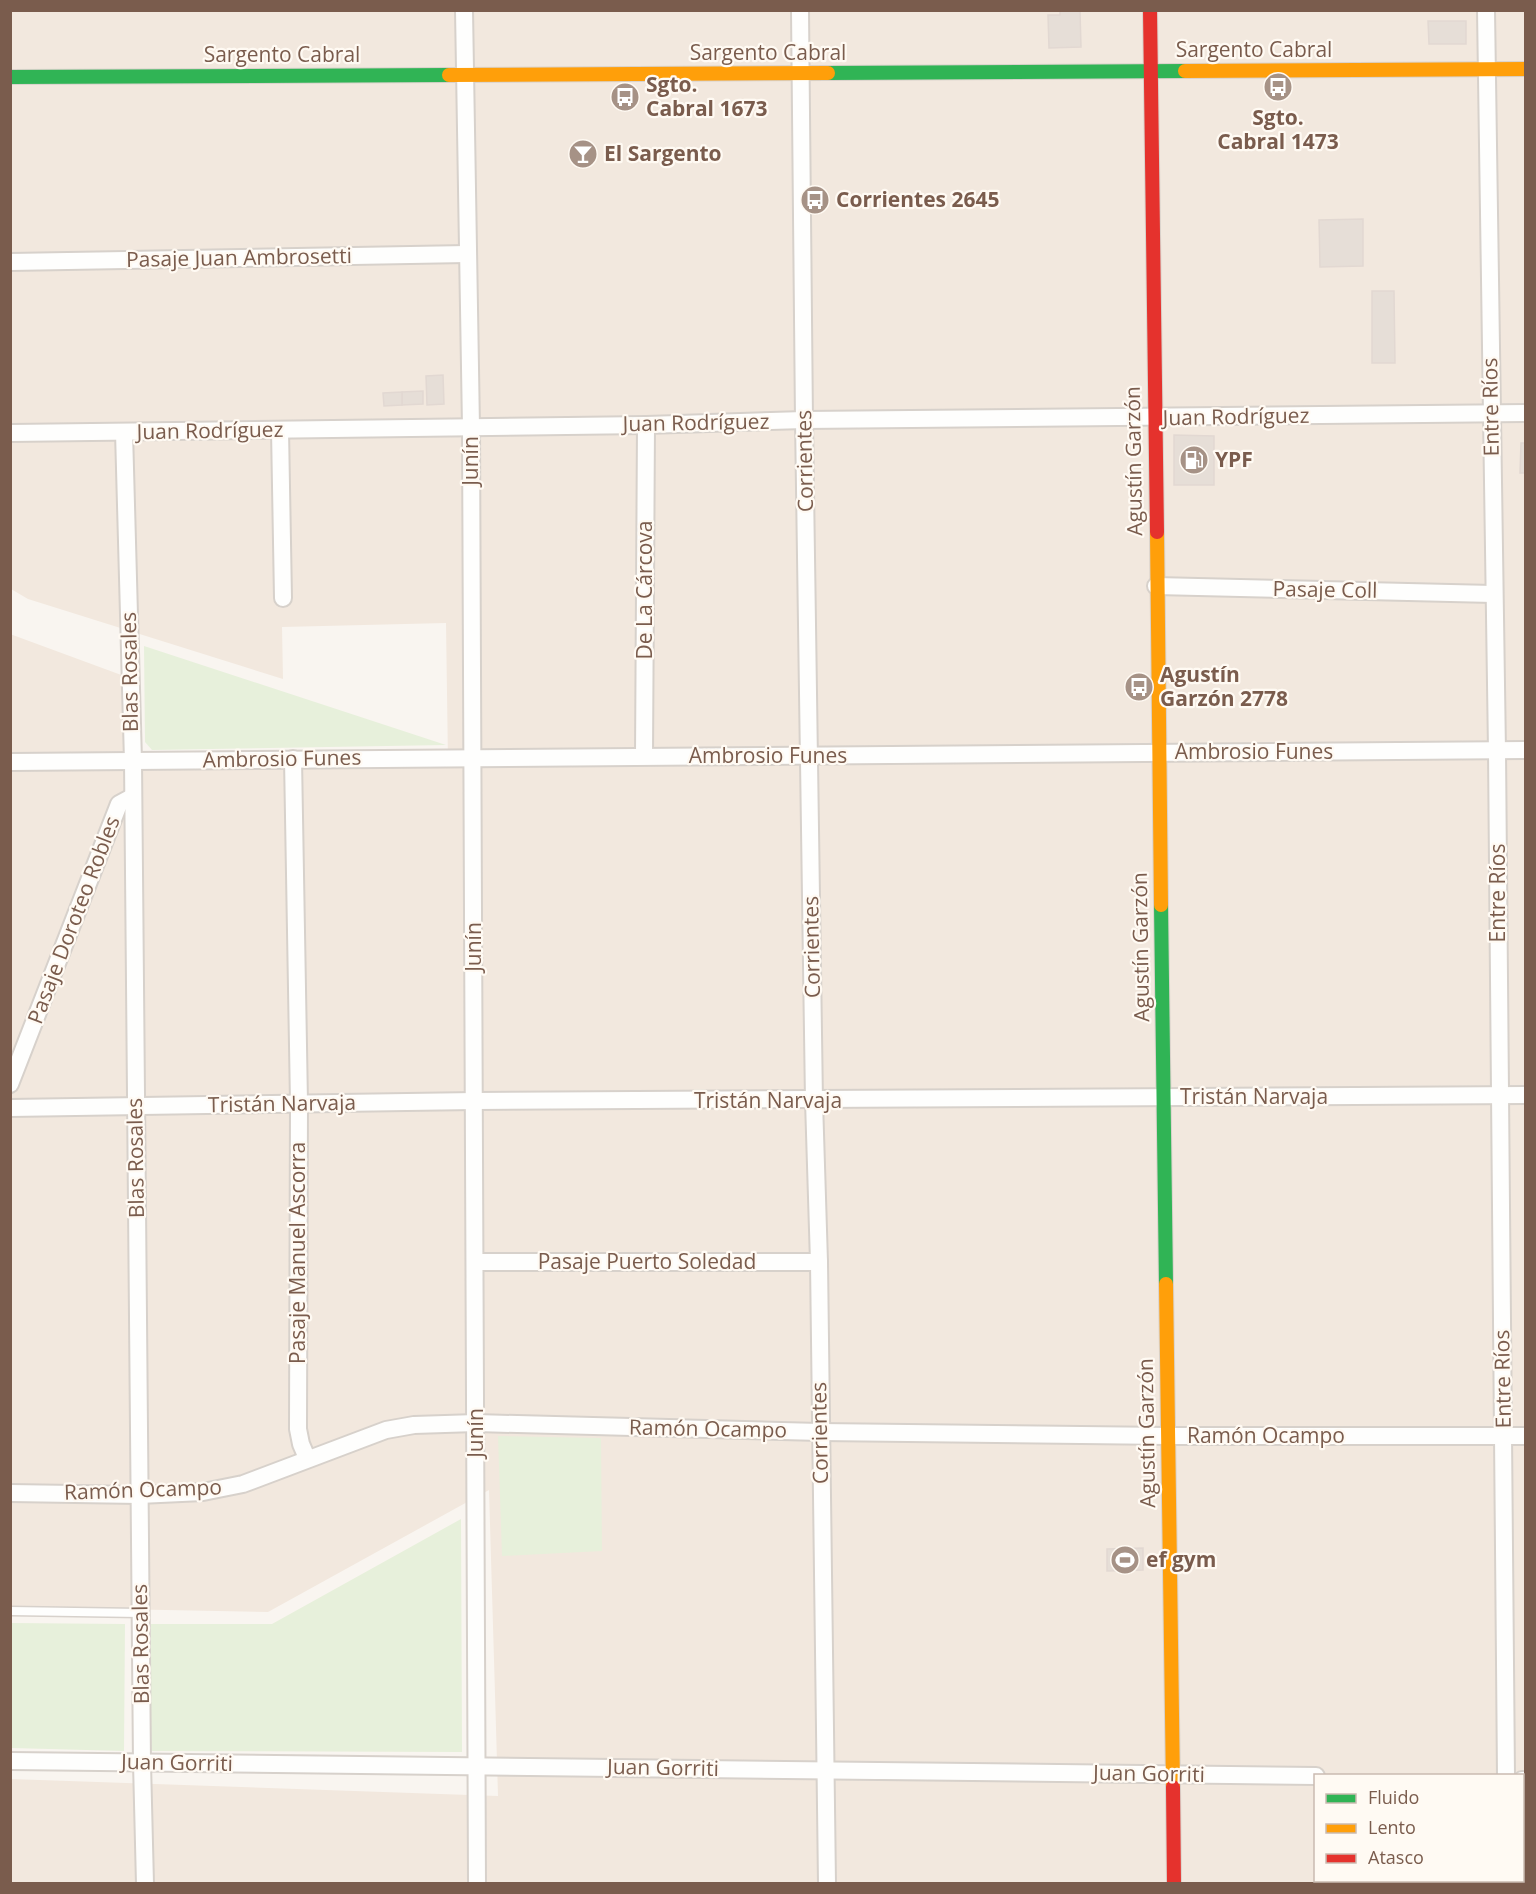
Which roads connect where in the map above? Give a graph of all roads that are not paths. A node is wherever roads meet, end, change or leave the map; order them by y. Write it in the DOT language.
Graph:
graph roads {
  1 [pos="464,10"];
  2 [pos="800,10"];
  3 [pos="1150,10"];
  4 [pos="1486,10"];
  5 [pos="1526,69"];
  6 [pos="1487,70"];
  7 [pos="1151,72"];
  8 [pos="801,74"];
  9 [pos="465,76"];
  10 [pos="10,77"];
  11 [pos="467,254"];
  12 [pos="10,262"];
  13 [pos="1526,413"];
  14 [pos="1491,414"];
  15 [pos="1154,417"];
  16 [pos="804,420"];
  17 [pos="646,424"];
  18 [pos="471,427"];
  19 [pos="280,430"];
  20 [pos="124,432"];
  21 [pos="10,433"];
  22 [pos="1156,586"];
  23 [pos="1494,594"];
  24 [pos="282,598"];
  25 [pos="1526,750"];
  26 [pos="1497,751"];
  27 [pos="1159,752"];
  28 [pos="644,756"];
  29 [pos="810,757"];
  30 [pos="473,758"];
  31 [pos="293,759"];
  32 [pos="133,761"];
  33 [pos="10,762"];
  34 [pos="132,797"];
  35 [pos="10,1084"];
  36 [pos="1499,1095"];
  37 [pos="1526,1095"];
  38 [pos="1164,1097"];
  39 [pos="475,1101"];
  40 [pos="814,1101"];
  41 [pos="299,1103"];
  42 [pos="136,1106"];
  43 [pos="10,1108"];
  44 [pos="475,1262"];
  45 [pos="819,1262"];
  46 [pos="476,1424"];
  47 [pos="820,1432"];
  48 [pos="1168,1436"];
  49 [pos="1504,1436"];
  50 [pos="1526,1436"];
  51 [pos="307,1458"];
  52 [pos="10,1493"];
  53 [pos="139,1495"];
  54 [pos="10,1611"];
  55 [pos="140,1613"];
  56 [pos="10,1761"];
  57 [pos="142,1763"];
  58 [pos="477,1766"];
  59 [pos="825,1770"];
  60 [pos="1173,1774"];
  61 [pos="1506,1774"];
  62 [pos="1314,1776"];
  63 [pos="145,1884"];
  64 [pos="477,1884"];
  65 [pos="827,1884"];
  66 [pos="1174,1884"];
  1 -- 9 [label="street, Junín"];
  2 -- 8 [label="street, Corrientes"];
  3 -- 7 [label="main road, Agustín Garzón"];
  4 -- 6 [label="street, Entre Ríos"];
  5 -- 6 [label="main road, Sargento Cabral"];
  6 -- 7 [label="main road, Sargento Cabral"];
  6 -- 14 [label="street, Entre Ríos"];
  7 -- 8 [label="main road, Sargento Cabral"];
  7 -- 15 [label="main road, Agustín Garzón"];
  8 -- 9 [label="main road, Sargento Cabral"];
  8 -- 16 [label="street, Corrientes"];
  9 -- 10 [label="main road, Sargento Cabral"];
  9 -- 11 [label="street, Junín"];
  11 -- 12 [label="street, Pasaje Juan Ambrosetti"];
  11 -- 18 [label="street, Junín"];
  13 -- 14 [label="street, Juan Rodríguez"];
  14 -- 15 [label="street, Juan Rodríguez"];
  14 -- 23 [label="street, Entre Ríos"];
  15 -- 16 [label="street, Juan Rodríguez"];
  15 -- 22 [label="main road, Agustín Garzón"];
  16 -- 17 [label="street, Juan Rodríguez"];
  16 -- 29 [label="street, Corrientes"];
  17 -- 18 [label="street, Juan Rodríguez"];
  17 -- 28 [label="street, De La Cárcova"];
  18 -- 19 [label="street, Juan Rodríguez"];
  18 -- 30 [label="street, Junín"];
  19 -- 20 [label="street, Juan Rodríguez"];
  19 -- 24 [label="street"];
  20 -- 21 [label="street, Juan Rodríguez"];
  20 -- 32 [label="street, Blas Rosales"];
  22 -- 23 [label="street, Pasaje Coll"];
  22 -- 27 [label="main road, Agustín Garzón"];
  23 -- 26 [label="street, Entre Ríos"];
  25 -- 26 [label="street, Ambrosio Funes"];
  26 -- 27 [label="street, Ambrosio Funes"];
  26 -- 36 [label="street, Entre Ríos"];
  27 -- 29 [label="street, Ambrosio Funes"];
  27 -- 38 [label="main road, Agustín Garzón"];
  28 -- 29 [label="street, Ambrosio Funes"];
  28 -- 30 [label="street, Ambrosio Funes"];
  29 -- 40 [label="street, Corrientes"];
  30 -- 31 [label="street, Ambrosio Funes"];
  30 -- 39 [label="street, Junín"];
  31 -- 32 [label="street, Ambrosio Funes"];
  31 -- 41 [label="street, Pasaje Manuel Ascorra"];
  32 -- 33 [label="street, Ambrosio Funes"];
  32 -- 34 [label="street, Blas Rosales"];
  34 -- 35 [label="street, Pasaje Doroteo Robles"];
  34 -- 42 [label="street, Blas Rosales"];
  36 -- 37 [label="street, Tristán Narvaja"];
  36 -- 38 [label="street, Tristán Narvaja"];
  36 -- 49 [label="street, Entre Ríos"];
  38 -- 40 [label="street, Tristán Narvaja"];
  38 -- 48 [label="main road, Agustín Garzón"];
  39 -- 40 [label="street, Tristán Narvaja"];
  39 -- 41 [label="street, Tristán Narvaja"];
  39 -- 44 [label="street, Junín"];
  40 -- 45 [label="street, Corrientes"];
  41 -- 42 [label="street, Tristán Narvaja"];
  41 -- 51 [label="street, Pasaje Manuel Ascorra"];
  42 -- 43 [label="street, Tristán Narvaja"];
  42 -- 53 [label="street, Blas Rosales"];
  44 -- 45 [label="street, Pasaje Puerto Soledad"];
  44 -- 46 [label="street, Junín"];
  45 -- 47 [label="street, Corrientes"];
  46 -- 47 [label="street, Ramón Ocampo"];
  46 -- 51 [label="street, Ramón Ocampo"];
  46 -- 58 [label="street, Junín"];
  47 -- 48 [label="street, Ramón Ocampo"];
  47 -- 59 [label="street, Corrientes"];
  48 -- 49 [label="street, Ramón Ocampo"];
  48 -- 60 [label="main road, Agustín Garzón"];
  49 -- 50 [label="street, Ramón Ocampo"];
  49 -- 61 [label="street, Entre Ríos"];
  51 -- 53 [label="street, Ramón Ocampo"];
  52 -- 53 [label="street, Ramón Ocampo"];
  53 -- 55 [label="street, Blas Rosales"];
  54 -- 55 [label="lane"];
  55 -- 57 [label="street, Blas Rosales"];
  56 -- 57 [label="street, Juan Gorriti"];
  57 -- 58 [label="street, Juan Gorriti"];
  57 -- 63 [label="street, Blas Rosales"];
  58 -- 59 [label="street, Juan Gorriti"];
  58 -- 64 [label="street, Junín"];
  59 -- 60 [label="street, Juan Gorriti"];
  59 -- 65 [label="street, Corrientes"];
  60 -- 62 [label="street, Juan Gorriti"];
  60 -- 66 [label="main road, Agustín Garzón"];
}
